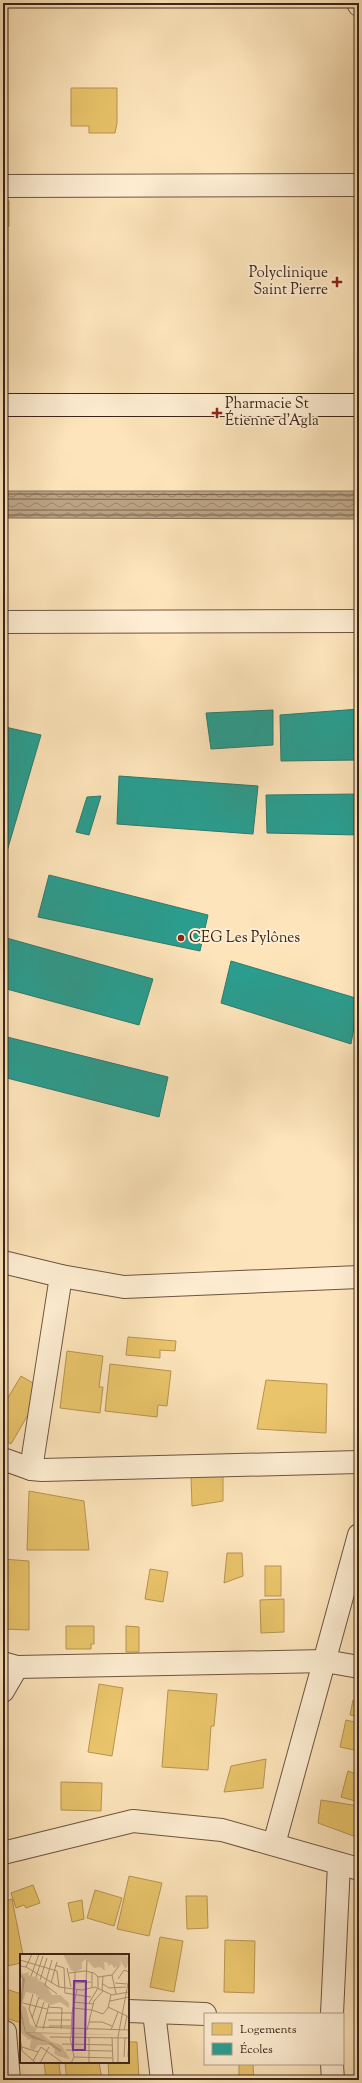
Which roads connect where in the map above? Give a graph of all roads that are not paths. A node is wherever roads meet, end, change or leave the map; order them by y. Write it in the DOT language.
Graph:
graph roads {
  1 [pos="359,185"];
  2 [pos="3,186"];
  3 [pos="3,405"];
  4 [pos="359,405"];
  5 [pos="359,621"];
  6 [pos="3,622"];
  7 [pos="3,1262"];
  8 [pos="61,1276"];
  9 [pos="359,1277"];
  10 [pos="3,1459"];
  11 [pos="359,1462"];
  12 [pos="31,1469"];
  13 [pos="359,1535"];
  14 [pos="325,1661"];
  15 [pos="10,1665"];
  16 [pos="359,1667"];
  17 [pos="3,1691"];
  18 [pos="274,1844"];
  19 [pos="3,1853"];
  20 [pos="349,1866"];
  21 [pos="129,2011"];
  22 [pos="154,2012"];
  23 [pos="332,2013"];
  24 [pos="204,2014"];
  25 [pos="10,2031"];
  26 [pos="332,2065"];
  27 [pos="9,2080"];
  28 [pos="162,2080"];
  29 [pos="333,2080"];
  1 -- 2 [label="street"];
  3 -- 4 [label="street"];
  5 -- 6 [label="street"];
  7 -- 8 [label="street"];
  8 -- 9 [label="street"];
  8 -- 12 [label="street"];
  10 -- 12 [label="street"];
  11 -- 12 [label="street"];
  13 -- 14 [label="street"];
  14 -- 15 [label="street"];
  14 -- 16 [label="street"];
  14 -- 18 [label="street"];
  15 -- 17 [label="street"];
  18 -- 19 [label="street"];
  18 -- 20 [label="street"];
  20 -- 23 [label="street"];
  21 -- 22 [label="street"];
  22 -- 24 [label="street"];
  22 -- 28 [label="street"];
  25 -- 27 [label="street"];
  26 -- 29 [label="street"];
}
